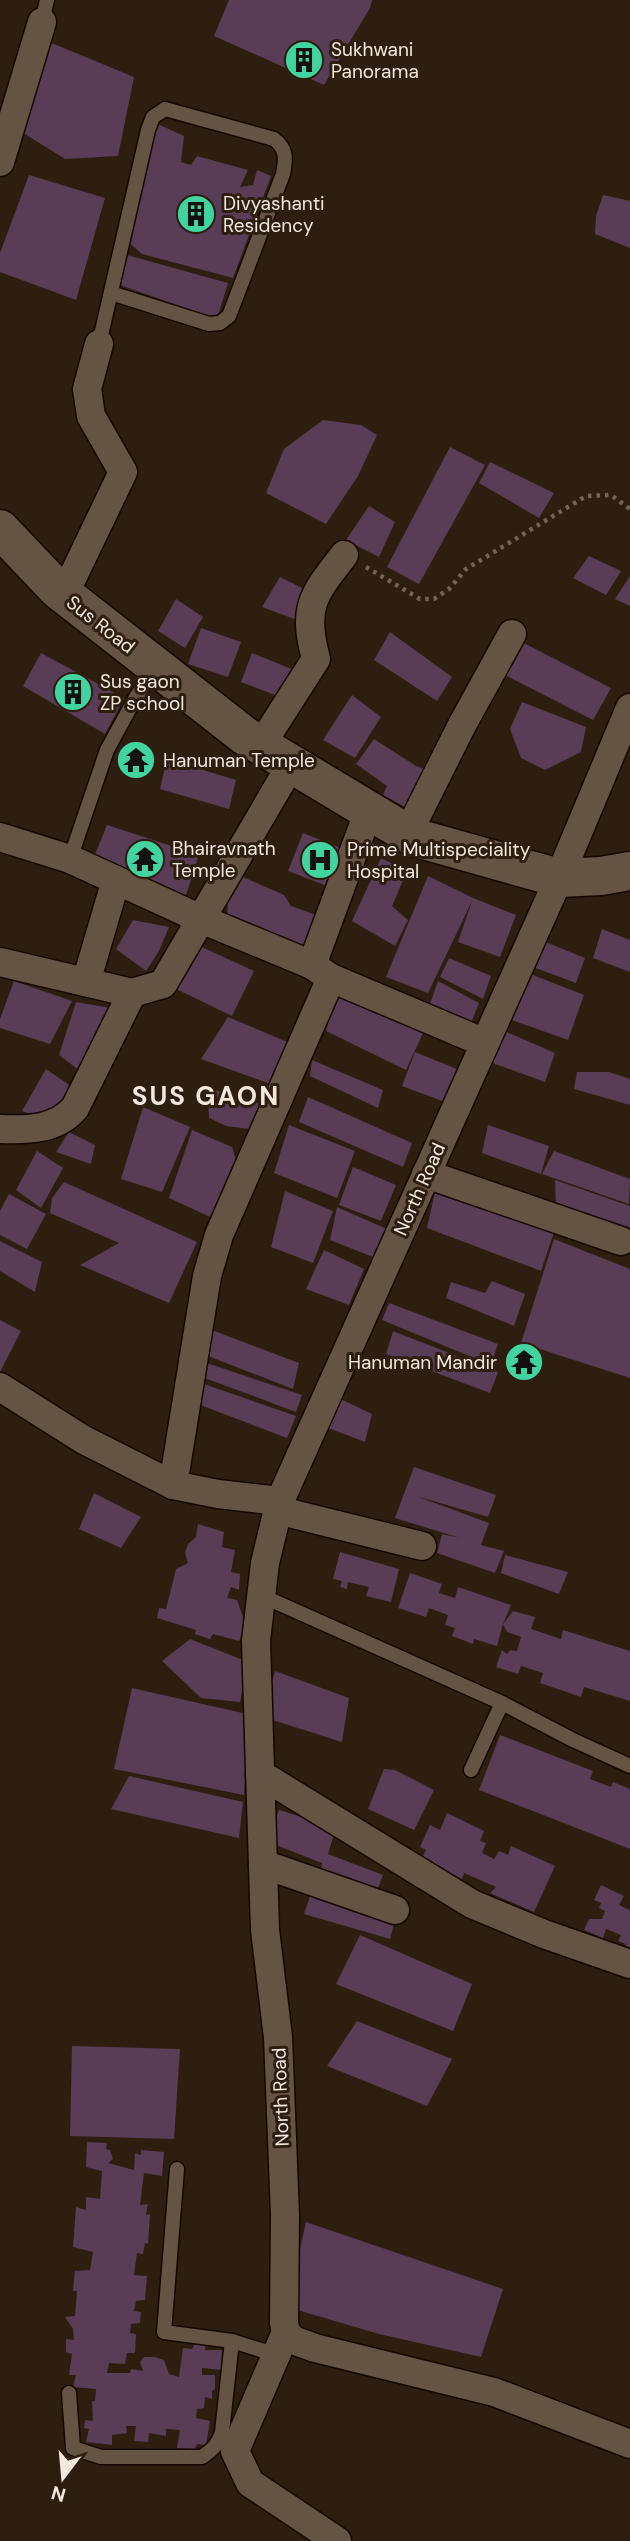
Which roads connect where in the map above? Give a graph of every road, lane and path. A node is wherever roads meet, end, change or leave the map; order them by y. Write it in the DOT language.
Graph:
graph roads {
  1 [pos="44,11"];
  2 [pos="0,162"];
  3 [pos="111,293"];
  4 [pos="99,344"];
  5 [pos="630,509"];
  6 [pos="1,533"];
  7 [pos="344,555"];
  8 [pos="64,595"];
  9 [pos="512,634"];
  10 [pos="157,667"];
  11 [pos="630,709"];
  12 [pos="276,754"];
  13 [pos="369,810"];
  14 [pos="408,833"];
  15 [pos="0,837"];
  16 [pos="70,859"];
  17 [pos="630,871"];
  18 [pos="559,878"];
  19 [pos="116,880"];
  20 [pos="201,919"];
  21 [pos="0,962"];
  22 [pos="321,972"];
  23 [pos="86,982"];
  24 [pos="132,993"];
  25 [pos="485,1043"];
  26 [pos="0,1129"];
  27 [pos="426,1174"];
  28 [pos="621,1241"];
  29 [pos="0,1387"];
  30 [pos="173,1485"];
  31 [pos="279,1506"];
  32 [pos="422,1546"];
  33 [pos="260,1595"];
  34 [pos="502,1703"];
  35 [pos="630,1766"];
  36 [pos="471,1769"];
  37 [pos="260,1774"];
  38 [pos="263,1864"];
  39 [pos="395,1910"];
  40 [pos="630,1964"];
  41 [pos="177,2169"];
  42 [pos="282,2341"];
  43 [pos="232,2342"];
  44 [pos="69,2393"];
  45 [pos="630,2444"];
  46 [pos="337,2541"];
  1 -- 2 [label="street"];
  3 -- 3 [label="lane"];
  3 -- 4 [label="lane"];
  4 -- 8 [label="street"];
  5 -- 7 [label="path"];
  6 -- 8 [label="main road, Sus Road"];
  7 -- 12 [label="street"];
  8 -- 10 [label="main road, Sus Road"];
  9 -- 14 [label="street"];
  10 -- 12 [label="main road, Sus Road"];
  10 -- 16 [label="lane"];
  11 -- 18 [label="street, North Road"];
  12 -- 13 [label="main road, Sus Road"];
  12 -- 20 [label="street"];
  13 -- 14 [label="main road, Sus Road"];
  13 -- 22 [label="street"];
  14 -- 18 [label="main road, Sus Road"];
  15 -- 16 [label="street"];
  16 -- 19 [label="street"];
  17 -- 18 [label="main road, Sus Road"];
  18 -- 25 [label="street, North Road"];
  19 -- 20 [label="street"];
  19 -- 23 [label="street"];
  20 -- 22 [label="street"];
  20 -- 24 [label="street"];
  21 -- 23 [label="street"];
  22 -- 25 [label="street"];
  22 -- 30 [label="street"];
  23 -- 24 [label="street"];
  24 -- 26 [label="street"];
  25 -- 27 [label="street, North Road"];
  27 -- 28 [label="street"];
  27 -- 31 [label="street, North Road"];
  29 -- 30 [label="street"];
  30 -- 31 [label="street"];
  31 -- 32 [label="street"];
  31 -- 33 [label="street, North Road"];
  33 -- 34 [label="lane"];
  33 -- 37 [label="street, North Road"];
  34 -- 35 [label="lane"];
  34 -- 36 [label="lane"];
  37 -- 38 [label="street, North Road"];
  37 -- 40 [label="street"];
  38 -- 39 [label="street"];
  38 -- 42 [label="street, North Road"];
  41 -- 43 [label="lane"];
  42 -- 43 [label="lane"];
  42 -- 45 [label="street"];
  42 -- 46 [label="street"];
  43 -- 44 [label="lane"];
}
